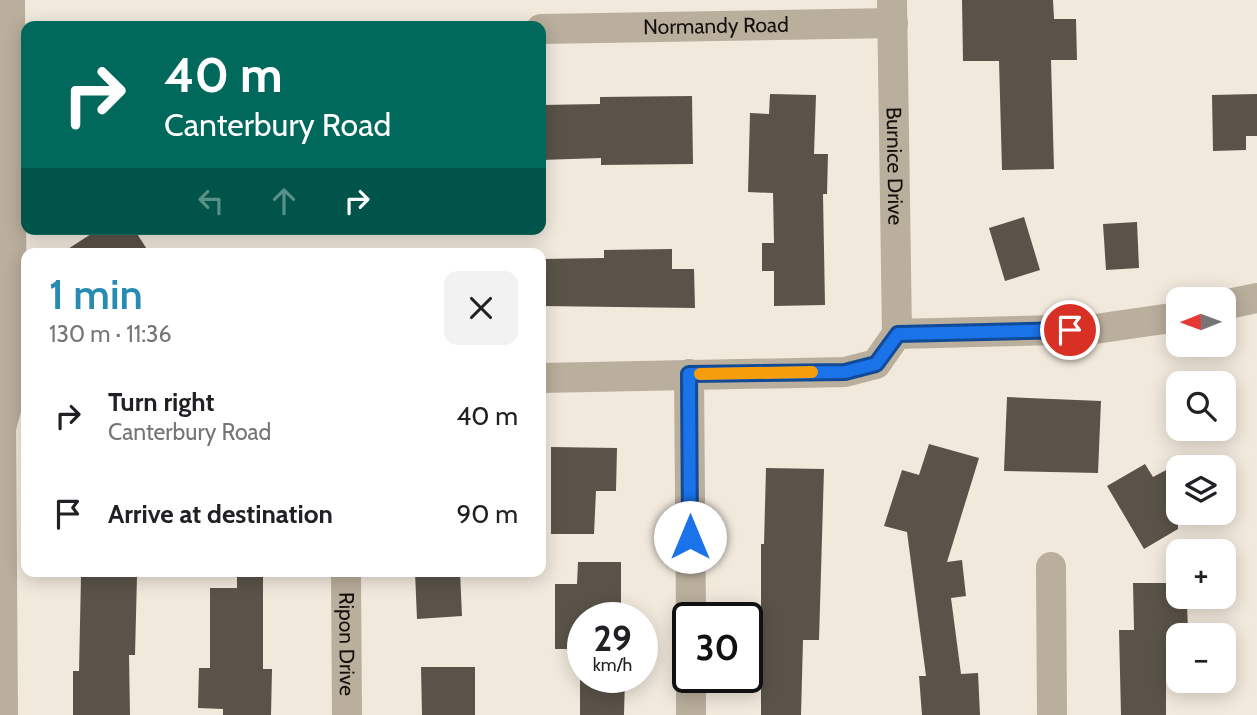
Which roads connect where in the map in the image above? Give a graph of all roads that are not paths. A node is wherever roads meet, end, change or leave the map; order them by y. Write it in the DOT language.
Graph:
graph roads {
  1 [pos="10,0"];
  2 [pos="892,11"];
  3 [pos="546,29"];
  4 [pos="12,38"];
  5 [pos="1257,298"];
  6 [pos="1236,302"];
  7 [pos="1166,319"];
  8 [pos="898,334"];
  9 [pos="689,374"];
  10 [pos="546,378"];
  11 [pos="13,388"];
  12 [pos="1051,567"];
  13 [pos="346,577"];
  14 [pos="691,602"];
  15 [pos="691,693"];
  16 [pos="3,715"];
  17 [pos="347,715"];
  18 [pos="691,715"];
  19 [pos="1052,715"];
  1 -- 4 [label="street"];
  2 -- 3 [label="street, Normandy Road"];
  2 -- 8 [label="street, Burnice Drive"];
  4 -- 11 [label="street"];
  5 -- 6 [label="street"];
  7 -- 8 [label="street"];
  8 -- 9 [label="street"];
  9 -- 10 [label="street"];
  9 -- 14 [label="street"];
  11 -- 16 [label="street"];
  12 -- 19 [label="street"];
  13 -- 17 [label="street, Ripon Drive"];
  15 -- 18 [label="street"];
}
